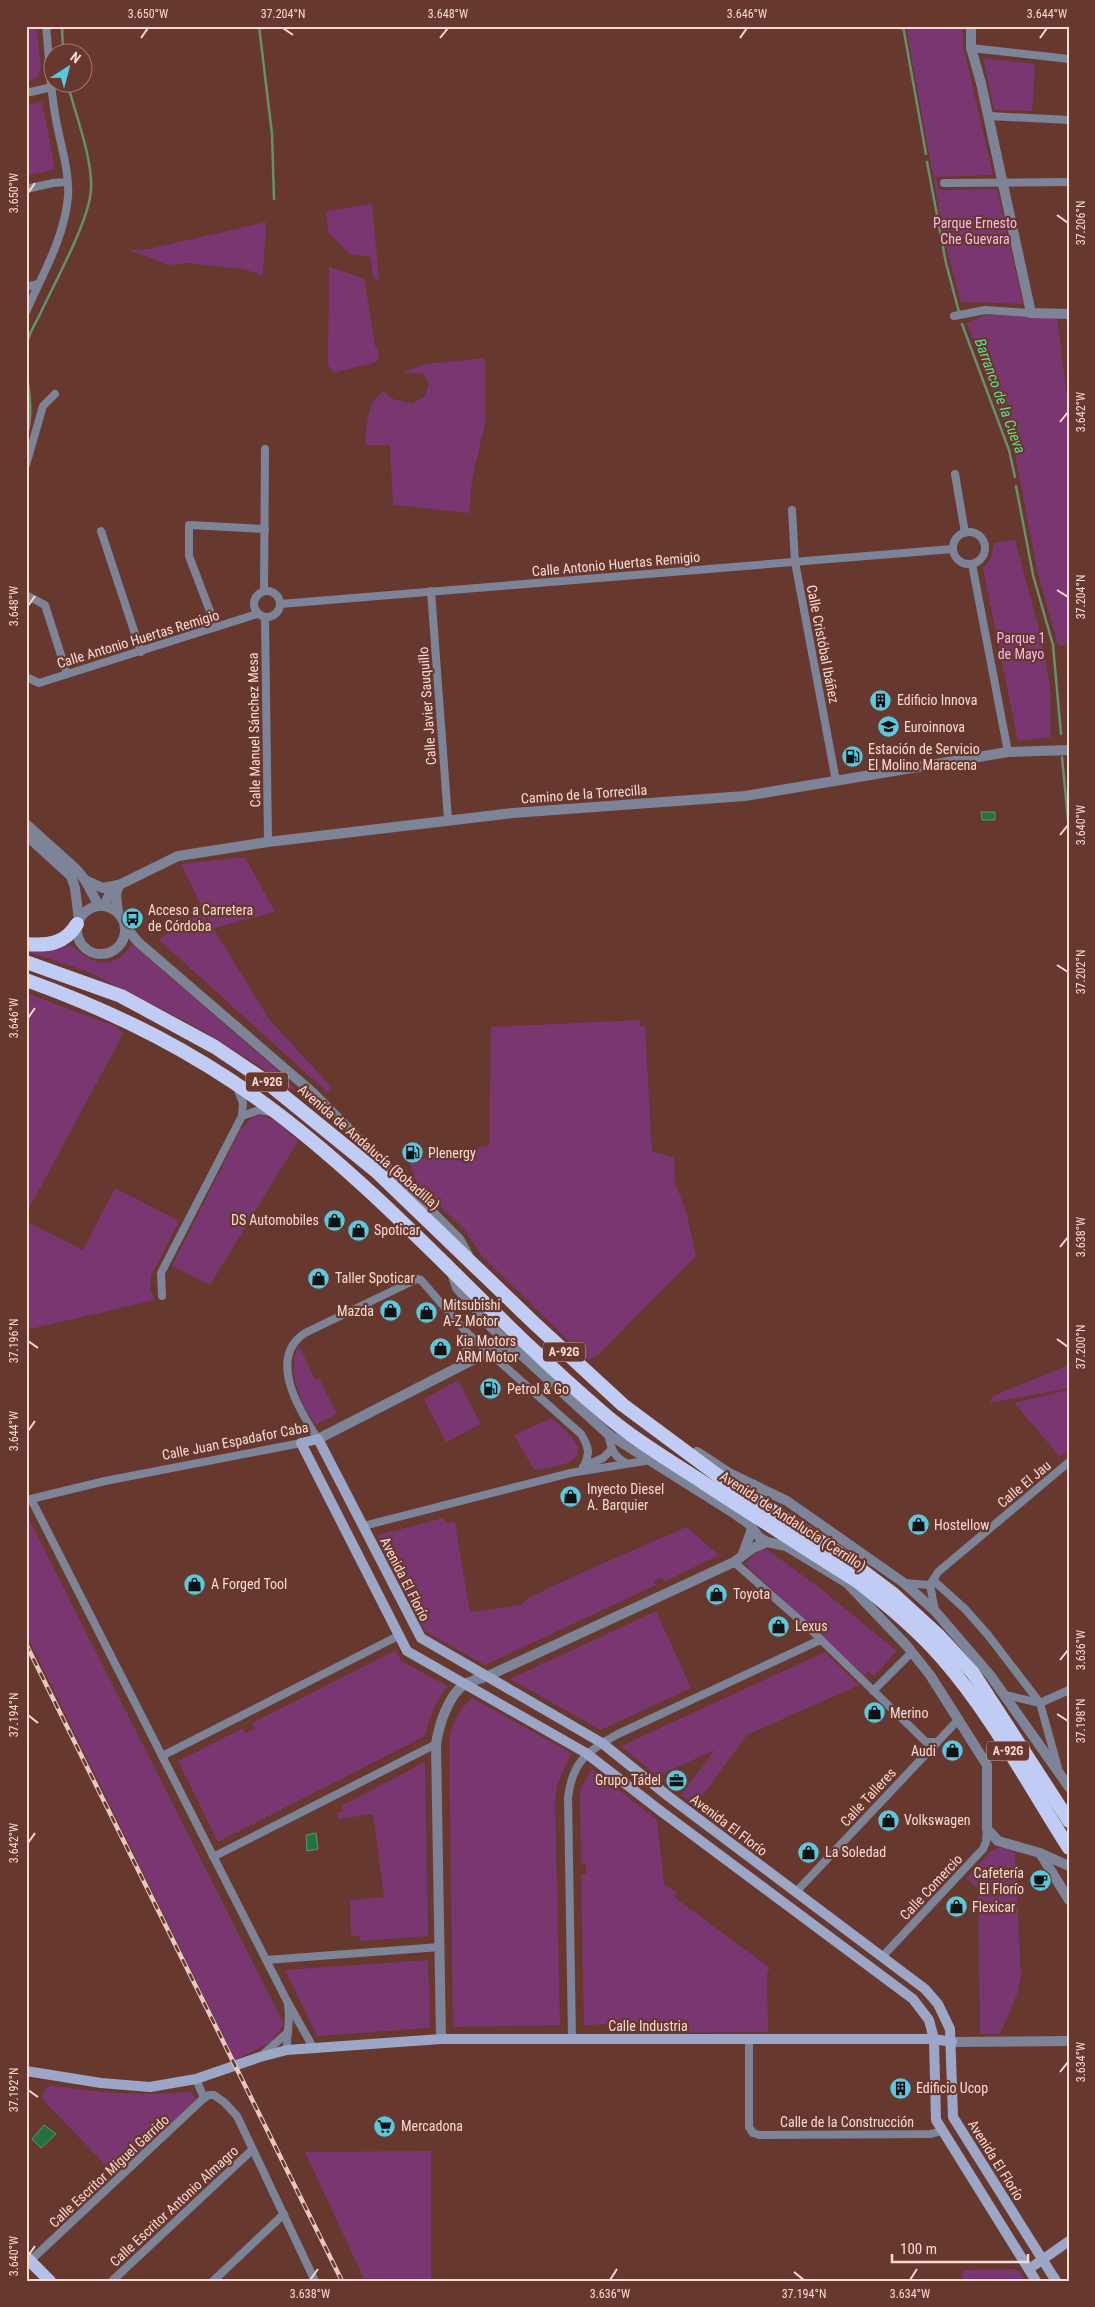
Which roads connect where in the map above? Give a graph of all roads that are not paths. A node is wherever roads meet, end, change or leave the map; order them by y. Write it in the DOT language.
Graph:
graph roads {
  1 [pos="46,26"];
  2 [pos="971,26"];
  3 [pos="48,42"];
  4 [pos="972,48"];
  5 [pos="1069,58"];
  6 [pos="42,89"];
  7 [pos="53,92"];
  8 [pos="26,93"];
  9 [pos="989,116"];
  10 [pos="1069,120"];
  11 [pos="67,182"];
  12 [pos="1002,182"];
  13 [pos="1069,182"];
  14 [pos="944,183"];
  15 [pos="26,190"];
  16 [pos="38,284"];
  17 [pos="26,287"];
  18 [pos="26,312"];
  19 [pos="1032,312"];
  20 [pos="1069,314"];
  21 [pos="954,316"];
  22 [pos="55,394"];
  23 [pos="265,449"];
  24 [pos="26,465"];
  25 [pos="955,474"];
  26 [pos="792,510"];
  27 [pos="265,529"];
  28 [pos="101,531"];
  29 [pos="965,533"];
  30 [pos="953,549"];
  31 [pos="795,562"];
  32 [pos="972,564"];
  33 [pos="264,591"];
  34 [pos="431,591"];
  35 [pos="26,595"];
  36 [pos="280,604"];
  37 [pos="257,614"];
  38 [pos="265,618"];
  39 [pos="216,628"];
  40 [pos="141,652"];
  41 [pos="67,674"];
  42 [pos="26,677"];
  43 [pos="1069,746"];
  44 [pos="1055,749"];
  45 [pos="1069,750"];
  46 [pos="1008,752"];
  47 [pos="836,781"];
  48 [pos="448,819"];
  49 [pos="26,824"];
  50 [pos="26,835"];
  51 [pos="268,842"];
  52 [pos="85,880"];
  53 [pos="119,884"];
  54 [pos="101,906"];
  55 [pos="118,913"];
  56 [pos="78,922"];
  57 [pos="125,926"];
  58 [pos="26,944"];
  59 [pos="26,962"];
  60 [pos="30,982"];
  61 [pos="235,1084"];
  62 [pos="277,1113"];
  63 [pos="242,1116"];
  64 [pos="470,1260"];
  65 [pos="449,1267"];
  66 [pos="162,1296"];
  67 [pos="492,1328"];
  68 [pos="466,1332"];
  69 [pos="517,1351"];
  70 [pos="488,1352"];
  71 [pos="541,1358"];
  72 [pos="461,1365"];
  73 [pos="552,1384"];
  74 [pos="608,1434"];
  75 [pos="664,1437"];
  76 [pos="318,1439"];
  77 [pos="302,1444"];
  78 [pos="611,1450"];
  79 [pos="652,1460"];
  80 [pos="1069,1462"];
  81 [pos="626,1463"];
  82 [pos="584,1466"];
  83 [pos="570,1473"];
  84 [pos="774,1494"];
  85 [pos="795,1506"];
  86 [pos="753,1518"];
  87 [pos="363,1526"];
  88 [pos="347,1534"];
  89 [pos="780,1536"];
  90 [pos="743,1554"];
  91 [pos="811,1560"];
  92 [pos="734,1562"];
  93 [pos="830,1564"];
  94 [pos="931,1582"];
  95 [pos="904,1583"];
  96 [pos="935,1611"];
  97 [pos="414,1628"];
  98 [pos="398,1636"];
  99 [pos="820,1640"];
  100 [pos="911,1653"];
  101 [pos="974,1657"];
  102 [pos="488,1676"];
  103 [pos="466,1684"];
  104 [pos="1026,1684"];
  105 [pos="1069,1690"];
  106 [pos="873,1691"];
  107 [pos="1004,1695"];
  108 [pos="989,1696"];
  109 [pos="1020,1697"];
  110 [pos="1040,1703"];
  111 [pos="958,1719"];
  112 [pos="937,1742"];
  113 [pos="602,1743"];
  114 [pos="436,1744"];
  115 [pos="586,1753"];
  116 [pos="162,1756"];
  117 [pos="1059,1773"];
  118 [pos="1069,1787"];
  119 [pos="1069,1821"];
  120 [pos="987,1829"];
  121 [pos="1069,1848"];
  122 [pos="1040,1853"];
  123 [pos="214,1857"];
  124 [pos="1069,1866"];
  125 [pos="796,1892"];
  126 [pos="1069,1900"];
  127 [pos="786,1906"];
  128 [pos="440,1947"];
  129 [pos="882,1957"];
  130 [pos="266,1960"];
  131 [pos="871,1969"];
  132 [pos="287,2001"];
  133 [pos="288,2032"];
  134 [pos="441,2039"];
  135 [pos="572,2039"];
  136 [pos="934,2039"];
  137 [pos="749,2040"];
  138 [pos="1069,2041"];
  139 [pos="952,2042"];
  140 [pos="314,2049"];
  141 [pos="287,2050"];
  142 [pos="260,2057"];
  143 [pos="26,2071"];
  144 [pos="196,2079"];
  145 [pos="204,2098"];
  146 [pos="956,2122"];
  147 [pos="941,2131"];
  148 [pos="252,2150"];
  149 [pos="284,2214"];
  150 [pos="1069,2241"];
  151 [pos="28,2259"];
  152 [pos="1042,2259"];
  153 [pos="1028,2269"];
  154 [pos="314,2280"];
  155 [pos="50,2281"];
  156 [pos="112,2281"];
  157 [pos="213,2281"];
  158 [pos="1036,2281"];
  159 [pos="1056,2281"];
  1 -- 3 [label="street"];
  2 -- 4 [label="street"];
  4 -- 5 [label="street"];
  4 -- 9 [label="street"];
  6 -- 8 [label="street"];
  7 -- 11 [label="street"];
  9 -- 10 [label="street"];
  9 -- 12 [label="street"];
  11 -- 15 [label="street"];
  11 -- 16 [label="street"];
  12 -- 13 [label="street"];
  12 -- 14 [label="street"];
  12 -- 19 [label="street"];
  16 -- 17 [label="street"];
  16 -- 18 [label="street"];
  19 -- 20 [label="street"];
  19 -- 21 [label="street"];
  22 -- 24 [label="street"];
  23 -- 27 [label="street"];
  25 -- 29 [label="street"];
  26 -- 31 [label="street, Calle Cristóbal Ibáñez"];
  27 -- 33 [label="street"];
  27 -- 39 [label="street"];
  28 -- 40 [label="street"];
  29 -- 30 [label="street"];
  29 -- 32 [label="street"];
  30 -- 31 [label="street, Calle Antonio Huertas Remigio"];
  30 -- 32 [label="street"];
  31 -- 34 [label="street, Calle Antonio Huertas Remigio"];
  31 -- 47 [label="street, Calle Cristóbal Ibáñez"];
  32 -- 46 [label="street"];
  33 -- 36 [label="street"];
  33 -- 37 [label="street"];
  34 -- 36 [label="street, Calle Antonio Huertas Remigio"];
  34 -- 48 [label="street, Calle Javier Sauquillo"];
  35 -- 41 [label="street"];
  36 -- 38 [label="street"];
  37 -- 38 [label="street"];
  37 -- 39 [label="street, Calle Antonio Huertas Remigio"];
  38 -- 51 [label="street, Calle Manuel Sánchez Mesa"];
  39 -- 40 [label="street, Calle Antonio Huertas Remigio"];
  40 -- 41 [label="street, Calle Antonio Huertas Remigio"];
  41 -- 42 [label="street, Calle Antonio Huertas Remigio"];
  43 -- 44 [label="street, Camino de la Torrecilla"];
  44 -- 45 [label="street, Camino de la Torrecilla"];
  44 -- 46 [label="street, Camino de la Torrecilla"];
  46 -- 47 [label="street, Camino de la Torrecilla"];
  47 -- 48 [label="street, Camino de la Torrecilla"];
  48 -- 51 [label="street, Camino de la Torrecilla"];
  49 -- 52 [label="street"];
  50 -- 56 [label="street"];
  51 -- 53 [label="street, Camino de la Torrecilla"];
  52 -- 53 [label="street, Camino de la Torrecilla"];
  52 -- 54 [label="street"];
  53 -- 54 [label="street, Camino de la Torrecilla"];
  53 -- 55 [label="street"];
  54 -- 55 [label="street"];
  54 -- 56 [label="street"];
  55 -- 57 [label="street"];
  56 -- 57 [label="street"];
  56 -- 58 [label="highway"];
  57 -- 64 [label="street"];
  59 -- 64 [label="highway, Avenida de Andalucía (Bobadilla) / A-92G"];
  60 -- 61 [label="highway, A-92G"];
  61 -- 62 [label="highway, A-92G"];
  61 -- 63 [label="street"];
  62 -- 63 [label="street"];
  62 -- 65 [label="highway, A-92G"];
  63 -- 66 [label="street"];
  64 -- 75 [label="highway, Avenida de Andalucía (Cerrillo) / A-92G"];
  65 -- 67 [label="street, Avenida de Andalucía (Cerrillo)"];
  65 -- 71 [label="highway, Avenida de Andalucía (Cerrillo) / A-92G"];
  67 -- 69 [label="street, Avenida de Andalucía (Cerrillo)"];
  67 -- 70 [label="street"];
  68 -- 70 [label="street"];
  68 -- 72 [label="street"];
  68 -- 76 [label="street"];
  69 -- 70 [label="street"];
  69 -- 73 [label="street, Avenida de Andalucía (Cerrillo)"];
  70 -- 72 [label="street, Calle Juan Espadafor Caba"];
  70 -- 82 [label="street"];
  71 -- 73 [label="street"];
  71 -- 86 [label="highway, Avenida de Andalucía (Cerrillo) / A-92G"];
  72 -- 76 [label="street, Calle Juan Espadafor Caba"];
  73 -- 74 [label="street, Avenida de Andalucía (Cerrillo)"];
  74 -- 78 [label="street"];
  74 -- 79 [label="street, Avenida de Andalucía (Cerrillo)"];
  75 -- 84 [label="street, Avenida de Andalucía (Cerrillo)"];
  75 -- 86 [label="highway, Avenida de Andalucía (Cerrillo) / A-92G"];
  76 -- 77 [label="main road, Calle Juan Espadafor Caba"];
  76 -- 87 [label="main road, Avenida El Florío"];
  77 -- 88 [label="main road"];
  77 -- 116 [label="street, Calle Juan Espadafor Caba"];
  78 -- 81 [label="street"];
  78 -- 82 [label="street"];
  79 -- 81 [label="street"];
  79 -- 86 [label="street, Avenida de Andalucía (Cerrillo)"];
  80 -- 94 [label="street, Calle El Jau"];
  81 -- 83 [label="street"];
  82 -- 83 [label="street"];
  83 -- 87 [label="street"];
  84 -- 85 [label="street, Avenida de Andalucía (Cerrillo)"];
  84 -- 86 [label="street"];
  85 -- 89 [label="street"];
  85 -- 95 [label="street, Avenida de Andalucía (Cerrillo)"];
  86 -- 89 [label="highway, Avenida de Andalucía (Cerrillo) / A-92G"];
  86 -- 89 [label="street, Avenida de Andalucía (Cerrillo)"];
  86 -- 90 [label="street"];
  87 -- 88 [label="main road"];
  87 -- 97 [label="main road, Avenida El Florío"];
  88 -- 98 [label="main road"];
  89 -- 90 [label="street"];
  89 -- 91 [label="street, Avenida de Andalucía (Cerrillo)"];
  89 -- 93 [label="highway, Avenida de Andalucía (Cerrillo) / A-92G"];
  89 -- 108 [label="highway, Avenida de Andalucía (Cerrillo) / A-92G"];
  90 -- 92 [label="street"];
  91 -- 93 [label="street"];
  91 -- 100 [label="street, Avenida de Andalucía (Cerrillo)"];
  92 -- 99 [label="street"];
  92 -- 102 [label="street"];
  93 -- 121 [label="highway, Avenida de Andalucía (Cerrillo) / A-92G"];
  94 -- 95 [label="street"];
  94 -- 96 [label="street"];
  94 -- 104 [label="street"];
  95 -- 96 [label="street, Avenida de Andalucía (Cerrillo)"];
  96 -- 101 [label="street, Avenida de Andalucía (Cerrillo)"];
  97 -- 98 [label="main road"];
  97 -- 102 [label="main road, Avenida El Florío"];
  98 -- 103 [label="main road"];
  98 -- 116 [label="street"];
  99 -- 106 [label="street"];
  99 -- 113 [label="street"];
  100 -- 106 [label="street"];
  100 -- 111 [label="street, Avenida de Andalucía (Cerrillo)"];
  101 -- 107 [label="street, Avenida de Andalucía (Cerrillo)"];
  101 -- 108 [label="street"];
  102 -- 103 [label="street"];
  102 -- 113 [label="main road, Avenida El Florío"];
  103 -- 114 [label="street"];
  103 -- 115 [label="main road"];
  104 -- 109 [label="street"];
  104 -- 110 [label="street"];
  105 -- 110 [label="street"];
  106 -- 112 [label="street"];
  107 -- 109 [label="street"];
  107 -- 117 [label="street, Avenida de Andalucía (Cerrillo)"];
  108 -- 119 [label="highway, Avenida de Andalucía (Cerrillo) / A-92G"];
  109 -- 110 [label="street"];
  110 -- 117 [label="street"];
  111 -- 112 [label="street, Calle Talleres"];
  111 -- 120 [label="street, Avenida de Andalucía (Cerrillo)"];
  112 -- 125 [label="street, Calle Talleres"];
  113 -- 115 [label="street"];
  113 -- 125 [label="main road, Avenida El Florío"];
  114 -- 123 [label="street"];
  114 -- 128 [label="street"];
  115 -- 127 [label="main road"];
  115 -- 135 [label="street"];
  116 -- 123 [label="street"];
  117 -- 118 [label="street, Avenida de Andalucía (Cerrillo)"];
  120 -- 122 [label="street"];
  120 -- 129 [label="street, Calle Comercio"];
  122 -- 124 [label="street"];
  122 -- 126 [label="street"];
  123 -- 130 [label="street"];
  125 -- 127 [label="main road"];
  125 -- 129 [label="main road, Avenida El Florío"];
  127 -- 131 [label="main road"];
  128 -- 130 [label="street"];
  128 -- 134 [label="street"];
  129 -- 131 [label="main road"];
  129 -- 139 [label="main road, Avenida El Florío"];
  130 -- 132 [label="street"];
  131 -- 136 [label="main road"];
  132 -- 133 [label="street"];
  132 -- 140 [label="street"];
  133 -- 141 [label="street"];
  133 -- 142 [label="street"];
  134 -- 135 [label="main road, Calle Industria"];
  134 -- 140 [label="main road, Calle Industria"];
  135 -- 137 [label="main road, Calle Industria"];
  136 -- 137 [label="main road, Calle Industria"];
  136 -- 139 [label="main road, Calle Industria"];
  136 -- 147 [label="main road"];
  137 -- 147 [label="street, Calle de la Construcción"];
  138 -- 139 [label="street, Calle Industria"];
  139 -- 146 [label="main road, Avenida El Florío"];
  140 -- 141 [label="main road, Calle Industria"];
  141 -- 142 [label="main road, Calle Industria"];
  142 -- 144 [label="main road, Calle Industria"];
  143 -- 144 [label="main road, Calle Industria"];
  144 -- 145 [label="street"];
  145 -- 148 [label="street"];
  145 -- 151 [label="street, Calle Escritor Miguel Garrido"];
  146 -- 147 [label="main road"];
  146 -- 152 [label="main road, Avenida El Florío"];
  147 -- 153 [label="main road"];
  148 -- 149 [label="street"];
  148 -- 156 [label="street, Calle Escritor Antonio Almagro"];
  149 -- 154 [label="street"];
  149 -- 157 [label="street"];
  150 -- 152 [label="main road"];
  151 -- 155 [label="main road"];
  152 -- 153 [label="main road"];
  152 -- 159 [label="main road, Avenida El Florío"];
  153 -- 158 [label="main road"];
}
